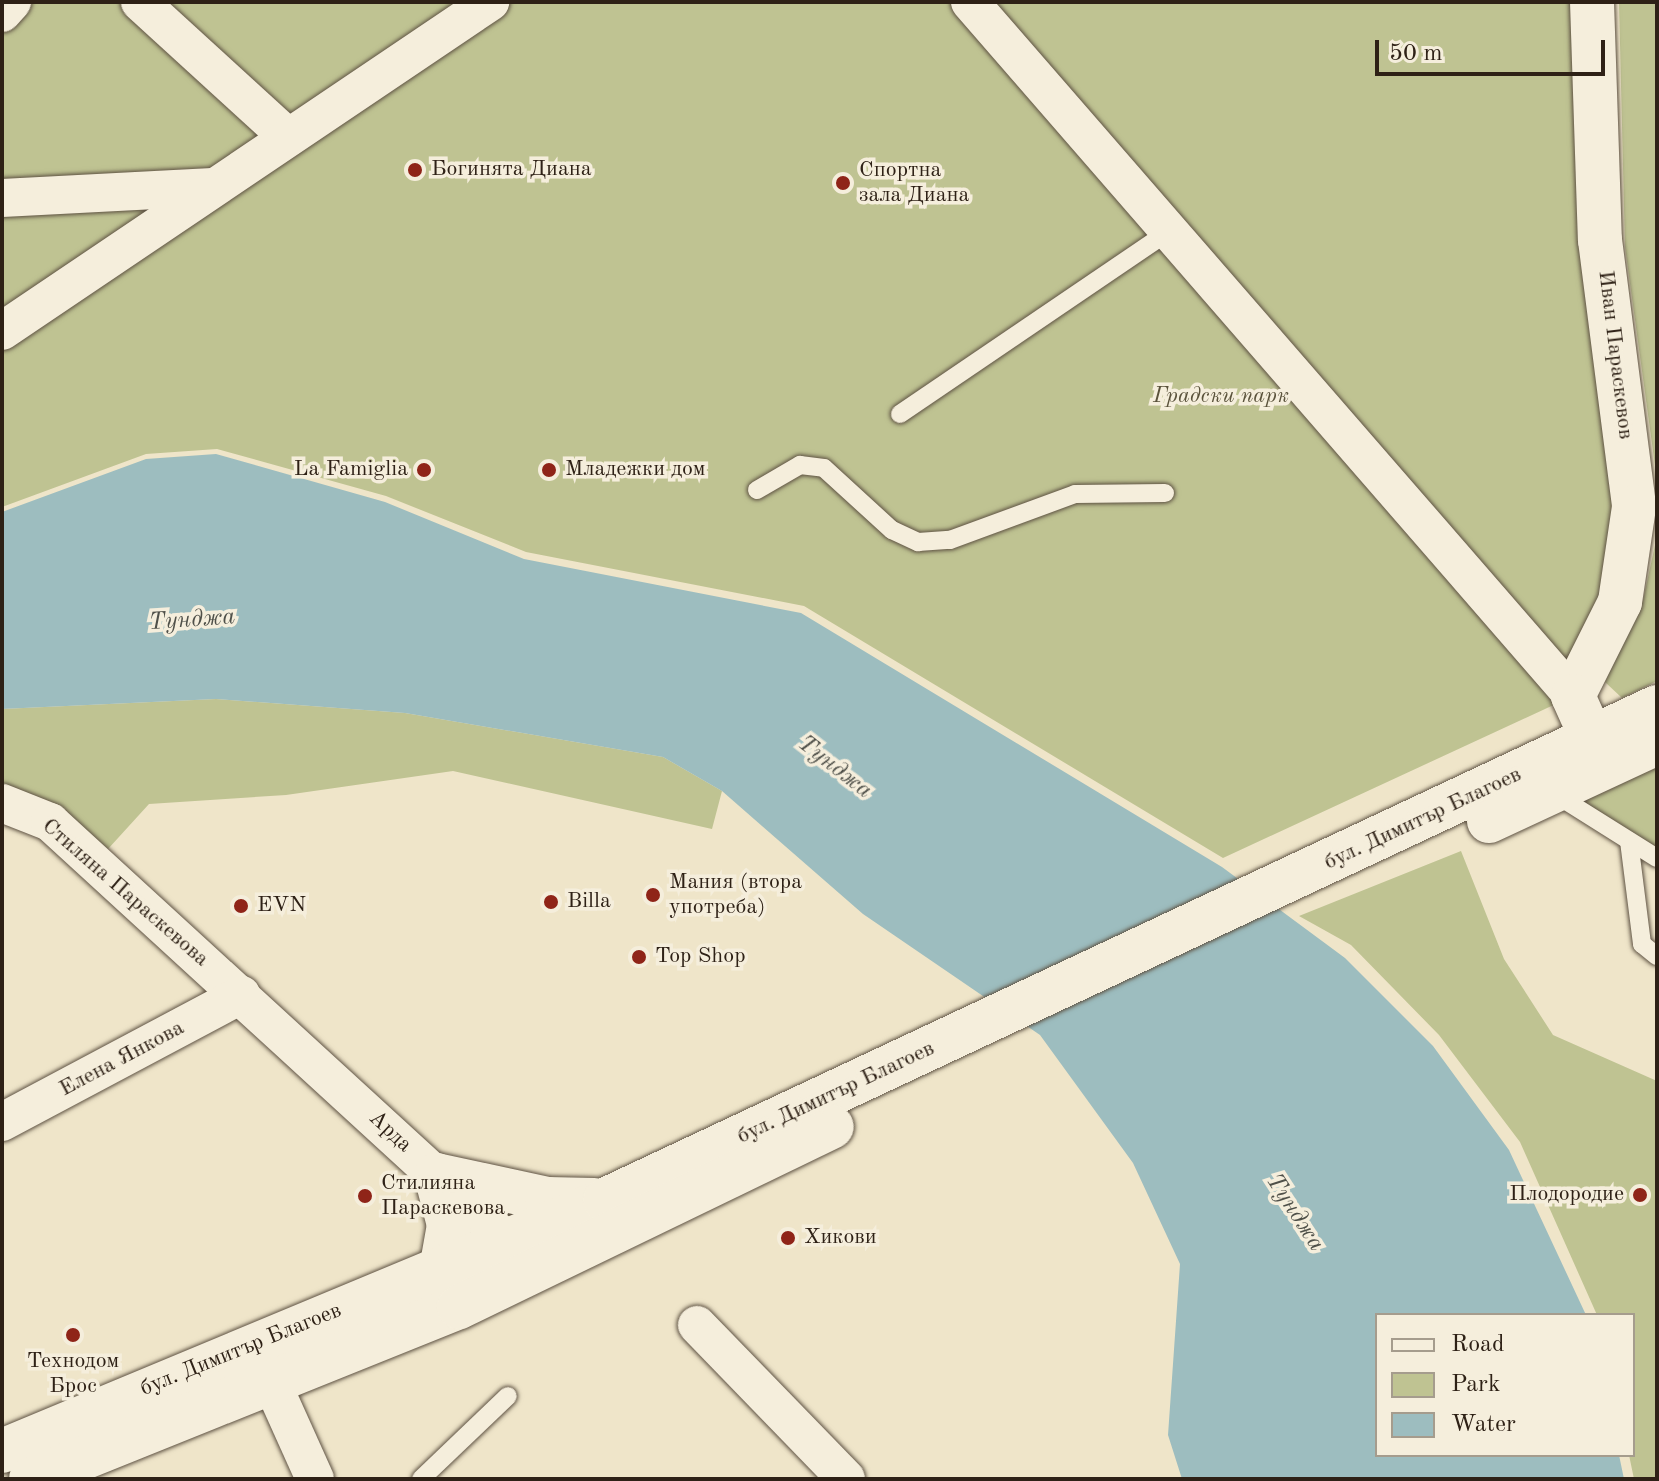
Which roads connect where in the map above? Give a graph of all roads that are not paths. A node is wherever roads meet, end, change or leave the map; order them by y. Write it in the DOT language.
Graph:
graph roads {
  1 [pos="12,2"];
  2 [pos="140,2"];
  3 [pos="490,2"];
  4 [pos="970,2"];
  5 [pos="1592,2"];
  6 [pos="2,13"];
  7 [pos="288,137"];
  8 [pos="213,187"];
  9 [pos="2,198"];
  10 [pos="1166,233"];
  11 [pos="2,331"];
  12 [pos="900,414"];
  13 [pos="757,490"];
  14 [pos="1165,493"];
  15 [pos="1573,696"];
  16 [pos="1657,707"];
  17 [pos="1657,743"];
  18 [pos="1598,753"];
  19 [pos="1553,792"];
  20 [pos="2,803"];
  21 [pos="1414,839"];
  22 [pos="1629,841"];
  23 [pos="1657,858"];
  24 [pos="1657,956"];
  25 [pos="241,995"];
  26 [pos="963,1048"];
  27 [pos="2,1122"];
  28 [pos="436,1175"];
  29 [pos="605,1200"];
  30 [pos="524,1256"];
  31 [pos="441,1270"];
  32 [pos="697,1325"];
  33 [pos="271,1381"];
  34 [pos="508,1396"];
  35 [pos="2,1451"];
  36 [pos="31,1479"];
  37 [pos="315,1479"];
  38 [pos="421,1479"];
  39 [pos="846,1479"];
  1 -- 6 [label="street"];
  2 -- 7 [label="street"];
  3 -- 7 [label="street"];
  4 -- 10 [label="street"];
  5 -- 15 [label="main road, Иван Параскевов"];
  7 -- 8 [label="street"];
  8 -- 9 [label="street"];
  8 -- 11 [label="street"];
  10 -- 12 [label="lane"];
  10 -- 15 [label="street"];
  13 -- 14 [label="lane"];
  15 -- 18 [label="main road"];
  16 -- 18 [label="main road, бул. Димитър Благоев"];
  17 -- 18 [label="main road, бул. Димитър Благоев"];
  18 -- 19 [label="main road, бул. Димитър Благоев"];
  18 -- 21 [label="main road, бул. Димитър Благоев"];
  19 -- 21 [label="main road, бул. Димитър Благоев"];
  19 -- 22 [label="lane"];
  20 -- 25 [label="street, Стиляна Параскевова"];
  21 -- 26 [label="main road, бул. Димитър Благоев"];
  22 -- 23 [label="lane"];
  22 -- 24 [label="lane"];
  25 -- 27 [label="street, Елена Янкова"];
  25 -- 28 [label="street, Арда"];
  26 -- 29 [label="main road, бул. Димитър Благоев"];
  26 -- 30 [label="main road, бул. Димитър Благоев"];
  28 -- 29 [label="main road"];
  28 -- 30 [label="street, Арда"];
  28 -- 31 [label="main road"];
  29 -- 30 [label="main road, бул. Димитър Благоев"];
  30 -- 31 [label="main road, бул. Димитър Благоев"];
  30 -- 33 [label="main road, бул. Димитър Благоев"];
  31 -- 35 [label="main road, бул. Димитър Благоев"];
  32 -- 39 [label="street"];
  33 -- 36 [label="main road, бул. Димитър Благоев"];
  33 -- 37 [label="street"];
  34 -- 38 [label="lane"];
}
